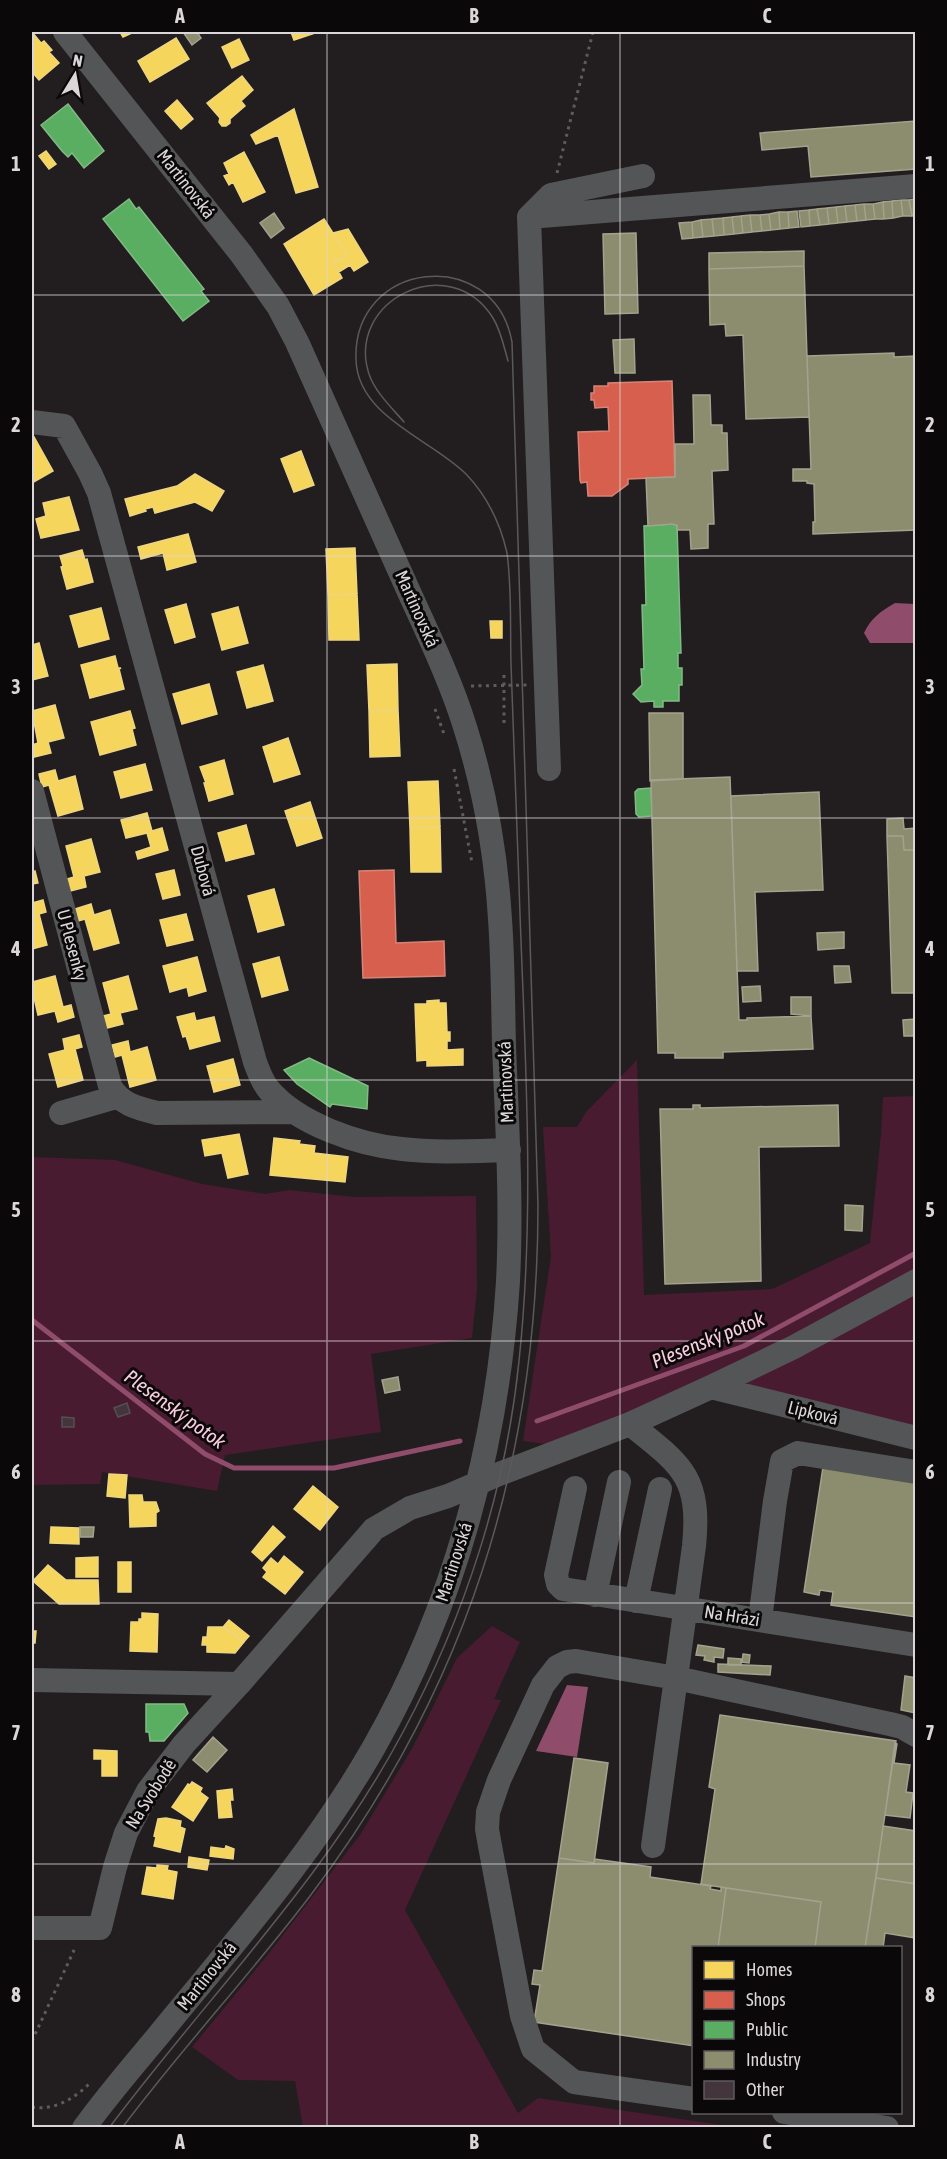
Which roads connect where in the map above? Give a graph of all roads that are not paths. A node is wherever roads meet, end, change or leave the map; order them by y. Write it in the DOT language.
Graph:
graph roads {
  1 [pos="65,32"];
  2 [pos="643,176"];
  3 [pos="915,186"];
  4 [pos="529,217"];
  5 [pos="39,422"];
  6 [pos="549,769"];
  7 [pos="32,791"];
  8 [pos="116,1097"];
  9 [pos="294,1112"];
  10 [pos="61,1113"];
  11 [pos="509,1150"];
  12 [pos="915,1281"];
  13 [pos="711,1387"];
  14 [pos="630,1424"];
  15 [pos="915,1438"];
  16 [pos="915,1472"];
  17 [pos="619,1482"];
  18 [pos="478,1483"];
  19 [pos="575,1488"];
  20 [pos="660,1489"];
  21 [pos="595,1595"];
  22 [pos="636,1601"];
  23 [pos="686,1609"];
  24 [pos="760,1620"];
  25 [pos="915,1645"];
  26 [pos="676,1678"];
  27 [pos="32,1680"];
  28 [pos="239,1684"];
  29 [pos="915,1734"];
  30 [pos="653,1846"];
  31 [pos="32,1928"];
  32 [pos="692,2099"];
  33 [pos="798,2114"];
  34 [pos="84,2127"];
  35 [pos="887,2127"];
  1 -- 11 [label="street, Martinovská"];
  2 -- 4 [label="street"];
  3 -- 4 [label="street"];
  4 -- 6 [label="street"];
  5 -- 9 [label="street, Dubová"];
  7 -- 8 [label="street, U Plesenky"];
  8 -- 9 [label="street"];
  8 -- 10 [label="street"];
  9 -- 11 [label="street, Dubová"];
  11 -- 18 [label="street, Martinovská"];
  12 -- 13 [label="street"];
  13 -- 14 [label="street"];
  13 -- 15 [label="street, Lipková"];
  14 -- 18 [label="street"];
  14 -- 23 [label="street, Na Hrázi"];
  16 -- 24 [label="street"];
  17 -- 21 [label="street"];
  18 -- 28 [label="street, Na Svobodě"];
  18 -- 34 [label="street, Martinovská"];
  19 -- 21 [label="street"];
  20 -- 22 [label="street"];
  21 -- 22 [label="street"];
  22 -- 23 [label="street"];
  23 -- 24 [label="street, Na Hrázi"];
  23 -- 26 [label="street"];
  24 -- 25 [label="street, Na Hrázi"];
  26 -- 29 [label="street"];
  26 -- 30 [label="street"];
  26 -- 32 [label="street"];
  27 -- 28 [label="street"];
  28 -- 31 [label="street, Na Svobodě"];
  33 -- 35 [label="street"];
}
